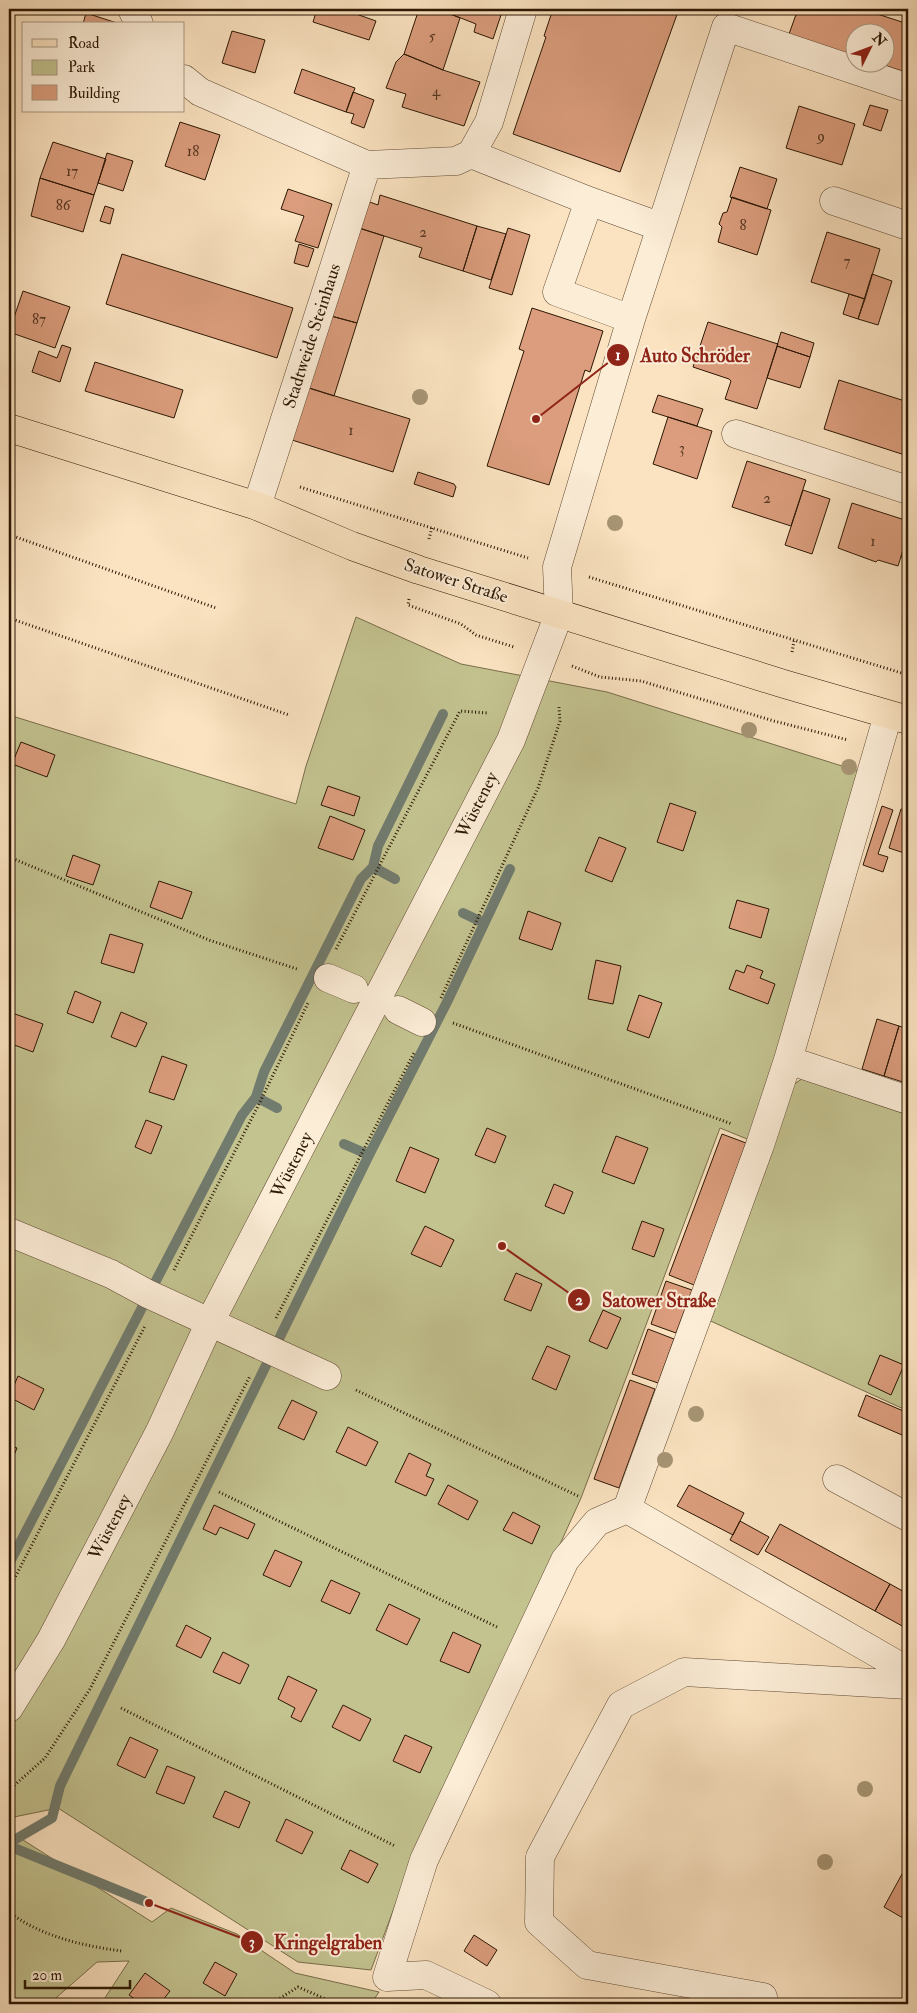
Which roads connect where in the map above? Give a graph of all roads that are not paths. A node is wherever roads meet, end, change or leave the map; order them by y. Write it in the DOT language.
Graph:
graph roads {
  1 [pos="132,9"];
  2 [pos="523,9"];
  3 [pos="138,22"];
  4 [pos="185,80"];
  5 [pos="908,88"];
  6 [pos="471,154"];
  7 [pos="367,165"];
  8 [pos="589,201"];
  9 [pos="834,201"];
  10 [pos="908,226"];
  11 [pos="661,227"];
  12 [pos="631,319"];
  13 [pos="9,428"];
  14 [pos="736,434"];
  15 [pos="908,490"];
  16 [pos="257,506"];
  17 [pos="559,614"];
  18 [pos="898,718"];
  19 [pos="316,974"];
  20 [pos="354,989"];
  21 [pos="398,1010"];
  22 [pos="422,1022"];
  23 [pos="788,1060"];
  24 [pos="908,1100"];
  25 [pos="9,1232"];
  26 [pos="210,1322"];
  27 [pos="327,1376"];
  28 [pos="837,1479"];
  29 [pos="627,1509"];
  30 [pos="908,1517"];
  31 [pos="908,1671"];
  32 [pos="908,1684"];
  33 [pos="9,1708"];
  34 [pos="763,1997"];
  35 [pos="487,2004"];
  1 -- 3 [label="street"];
  2 -- 6 [label="street"];
  4 -- 7 [label="street"];
  5 -- 11 [label="street"];
  6 -- 7 [label="street"];
  6 -- 8 [label="street"];
  7 -- 16 [label="street, Stadtweide Steinhaus"];
  8 -- 11 [label="street"];
  8 -- 12 [label="street"];
  9 -- 10 [label="street"];
  11 -- 12 [label="street"];
  12 -- 17 [label="street"];
  13 -- 16 [label="main road, Satower Straße"];
  14 -- 15 [label="street"];
  16 -- 17 [label="main road, Satower Straße"];
  17 -- 18 [label="main road, Satower Straße"];
  17 -- 26 [label="street, Wüsteney"];
  18 -- 23 [label="street"];
  19 -- 20 [label="street"];
  21 -- 22 [label="street"];
  23 -- 24 [label="street"];
  23 -- 29 [label="street"];
  25 -- 26 [label="street"];
  26 -- 27 [label="street"];
  26 -- 33 [label="street, Wüsteney"];
  28 -- 30 [label="street"];
  29 -- 31 [label="street"];
  29 -- 35 [label="street"];
  32 -- 34 [label="street"];
}
